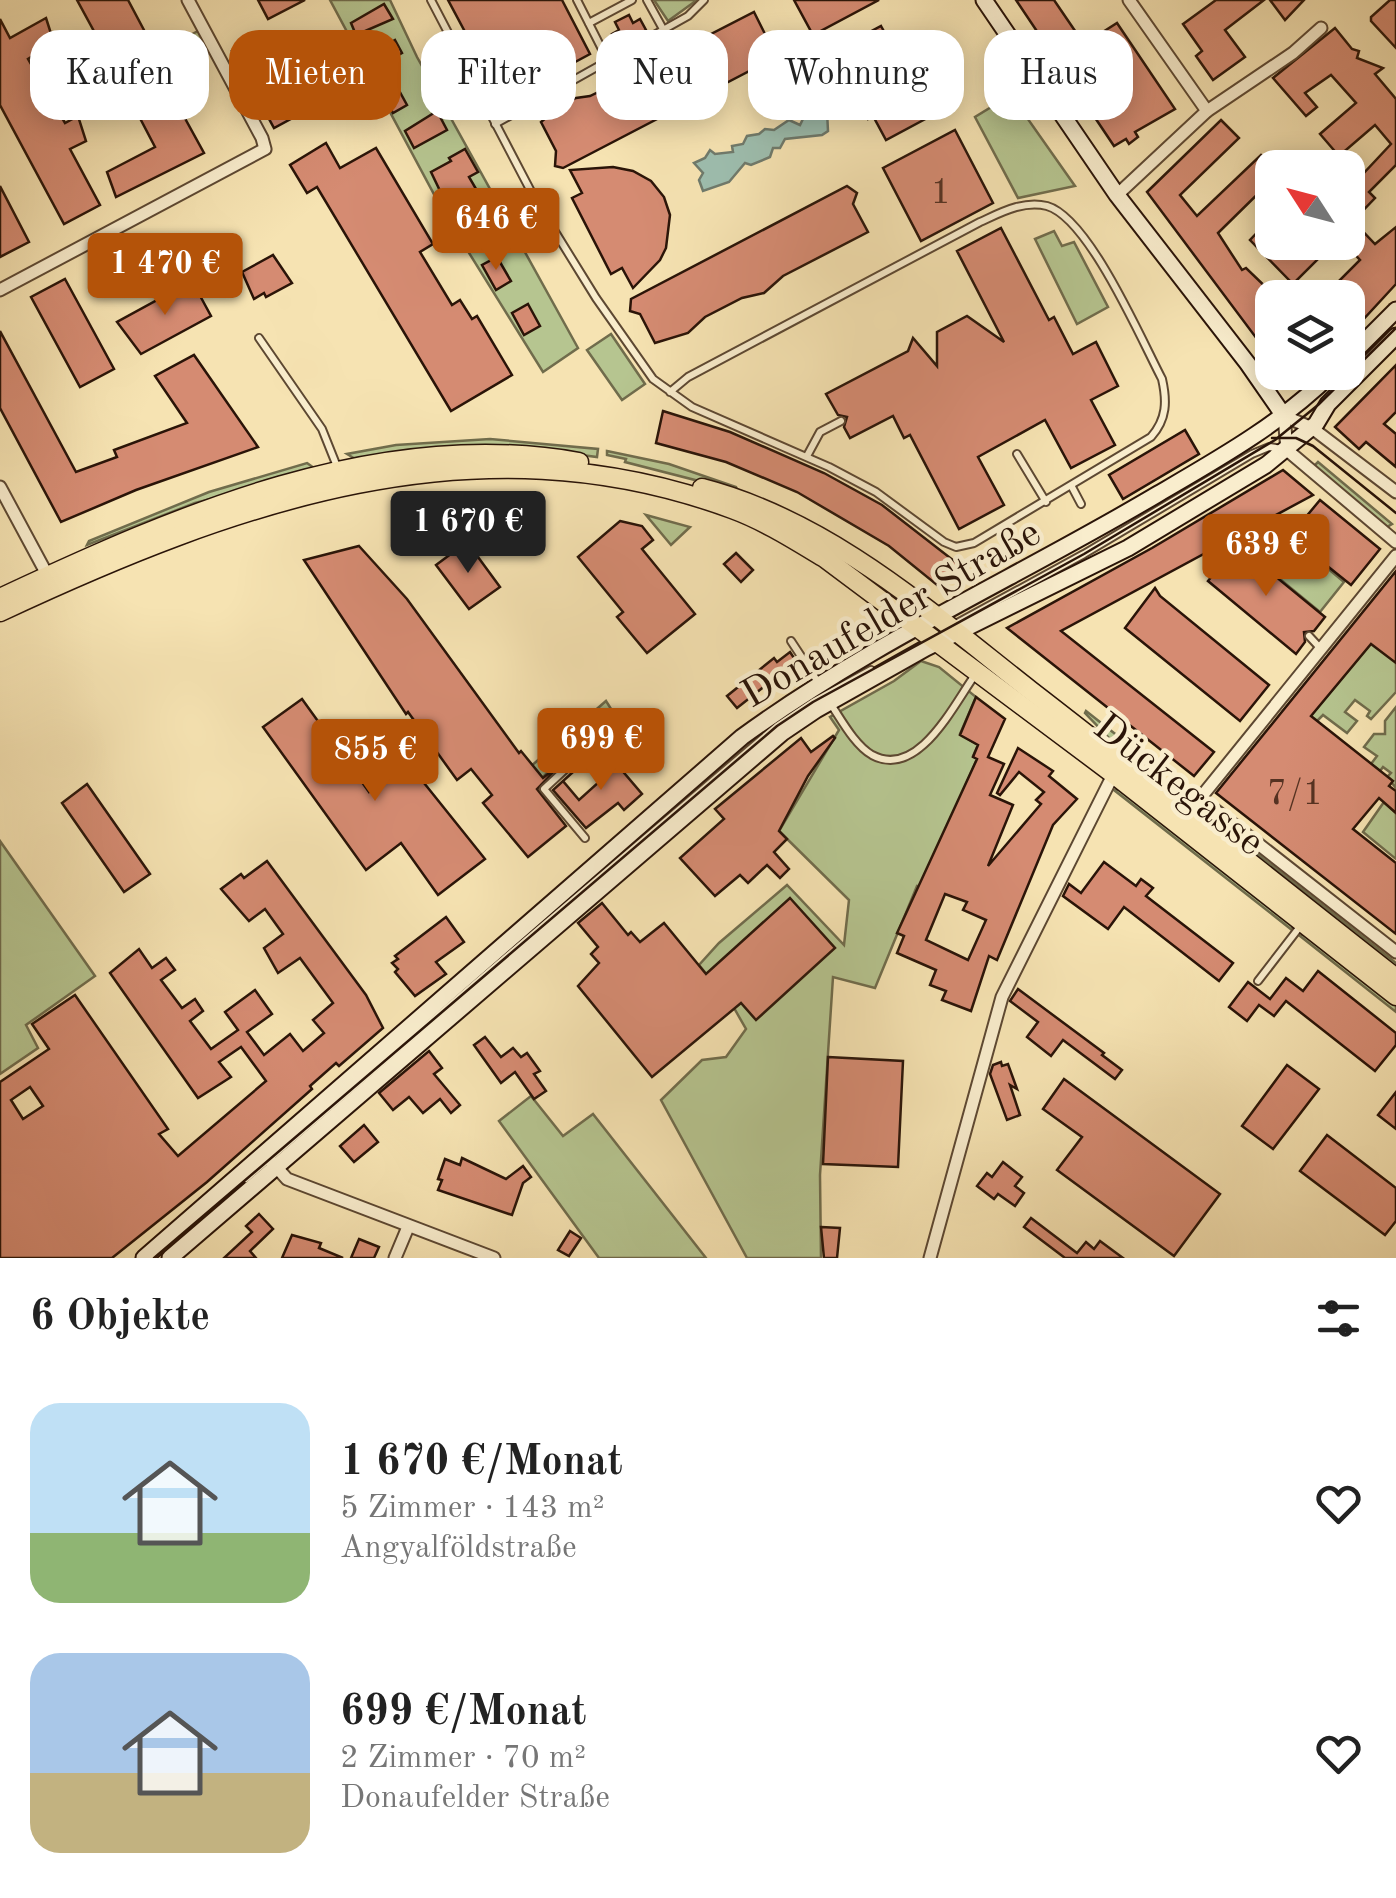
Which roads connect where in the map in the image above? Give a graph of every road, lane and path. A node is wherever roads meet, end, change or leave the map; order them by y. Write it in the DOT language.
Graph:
graph roads {
  1 [pos="188,0"];
  2 [pos="431,0"];
  3 [pos="577,0"];
  4 [pos="632,0"];
  5 [pos="647,0"];
  6 [pos="704,0"];
  7 [pos="984,0"];
  8 [pos="1129,0"];
  9 [pos="590,23"];
  10 [pos="1321,28"];
  11 [pos="662,30"];
  12 [pos="596,36"];
  13 [pos="596,65"];
  14 [pos="1207,111"];
  15 [pos="496,124"];
  16 [pos="1117,195"];
  17 [pos="0,290"];
  18 [pos="1396,310"];
  19 [pos="1396,336"];
  20 [pos="259,338"];
  21 [pos="1365,341"];
  22 [pos="1313,390"];
  23 [pos="670,392"];
  24 [pos="1284,416"];
  25 [pos="841,421"];
  26 [pos="1312,428"];
  27 [pos="1288,450"];
  28 [pos="1018,454"];
  29 [pos="806,456"];
  30 [pos="339,479"];
  31 [pos="1072,486"];
  32 [pos="0,487"];
  33 [pos="1396,492"];
  34 [pos="1046,502"];
  35 [pos="1081,504"];
  36 [pos="1396,542"];
  37 [pos="1396,556"];
  38 [pos="51,582"];
  39 [pos="0,598"];
  40 [pos="0,612"];
  41 [pos="939,631"];
  42 [pos="1309,636"];
  43 [pos="791,641"];
  44 [pos="1322,649"];
  45 [pos="977,673"];
  46 [pos="824,694"];
  47 [pos="572,762"];
  48 [pos="1118,767"];
  49 [pos="1189,812"];
  50 [pos="585,838"];
  51 [pos="1303,923"];
  52 [pos="1396,952"];
  53 [pos="1396,978"];
  54 [pos="1258,981"];
  55 [pos="1396,996"];
  56 [pos="270,1160"];
  57 [pos="408,1228"];
  58 [pos="144,1258"];
  59 [pos="154,1258"];
  60 [pos="170,1258"];
  61 [pos="394,1258"];
  62 [pos="494,1258"];
  63 [pos="930,1258"];
  1 -- 17 [label="street"];
  2 -- 15 [label="lane"];
  3 -- 9 [label="lane"];
  4 -- 9 [label="lane"];
  5 -- 11 [label="lane"];
  6 -- 11 [label="lane"];
  7 -- 16 [label="main road"];
  8 -- 14 [label="street"];
  9 -- 12 [label="lane"];
  10 -- 14 [label="street"];
  13 -- 15 [label="lane"];
  14 -- 16 [label="street"];
  15 -- 23 [label="lane"];
  16 -- 24 [label="main road"];
  18 -- 21 [label="main road"];
  19 -- 26 [label="main road, Donaufelder Straße"];
  20 -- 30 [label="lane"];
  22 -- 24 [label="main road, Donaufelder Straße"];
  23 -- 29 [label="lane"];
  23 -- 31 [label="lane"];
  24 -- 26 [label="street"];
  24 -- 27 [label="street"];
  24 -- 41 [label="main road, Donaufelder Straße"];
  25 -- 29 [label="lane"];
  26 -- 27 [label="main road, Donaufelder Straße"];
  26 -- 33 [label="street"];
  27 -- 36 [label="street"];
  27 -- 41 [label="main road, Donaufelder Straße"];
  27 -- 41 [label="lane, Donaufelder Straße"];
  28 -- 34 [label="lane"];
  29 -- 34 [label="lane"];
  30 -- 38 [label="main road"];
  30 -- 41 [label="main road"];
  31 -- 34 [label="lane"];
  31 -- 35 [label="lane"];
  32 -- 38 [label="street"];
  37 -- 44 [label="street"];
  38 -- 39 [label="main road"];
  38 -- 40 [label="main road"];
  41 -- 45 [label="main road, Dückegasse"];
  41 -- 46 [label="main road, Donaufelder Straße"];
  41 -- 48 [label="main road, Dückegasse"];
  42 -- 44 [label="lane"];
  43 -- 46 [label="lane"];
  44 -- 49 [label="street"];
  45 -- 46 [label="lane"];
  45 -- 48 [label="main road, Dückegasse"];
  46 -- 56 [label="main road, Donaufelder Straße"];
  46 -- 56 [label="main road, Donaufelder Straße"];
  47 -- 50 [label="lane"];
  48 -- 49 [label="main road, Dückegasse"];
  48 -- 63 [label="street"];
  49 -- 51 [label="main road, Dückegasse"];
  49 -- 52 [label="street, Dückegasse"];
  49 -- 53 [label="main road, Dückegasse"];
  51 -- 54 [label="lane"];
  51 -- 55 [label="main road, Dückegasse"];
  56 -- 57 [label="street"];
  56 -- 58 [label="main road, Donaufelder Straße"];
  56 -- 59 [label="lane, Donaufelder Straße"];
  56 -- 60 [label="main road, Donaufelder Straße"];
  57 -- 61 [label="street"];
  57 -- 62 [label="street"];
}
